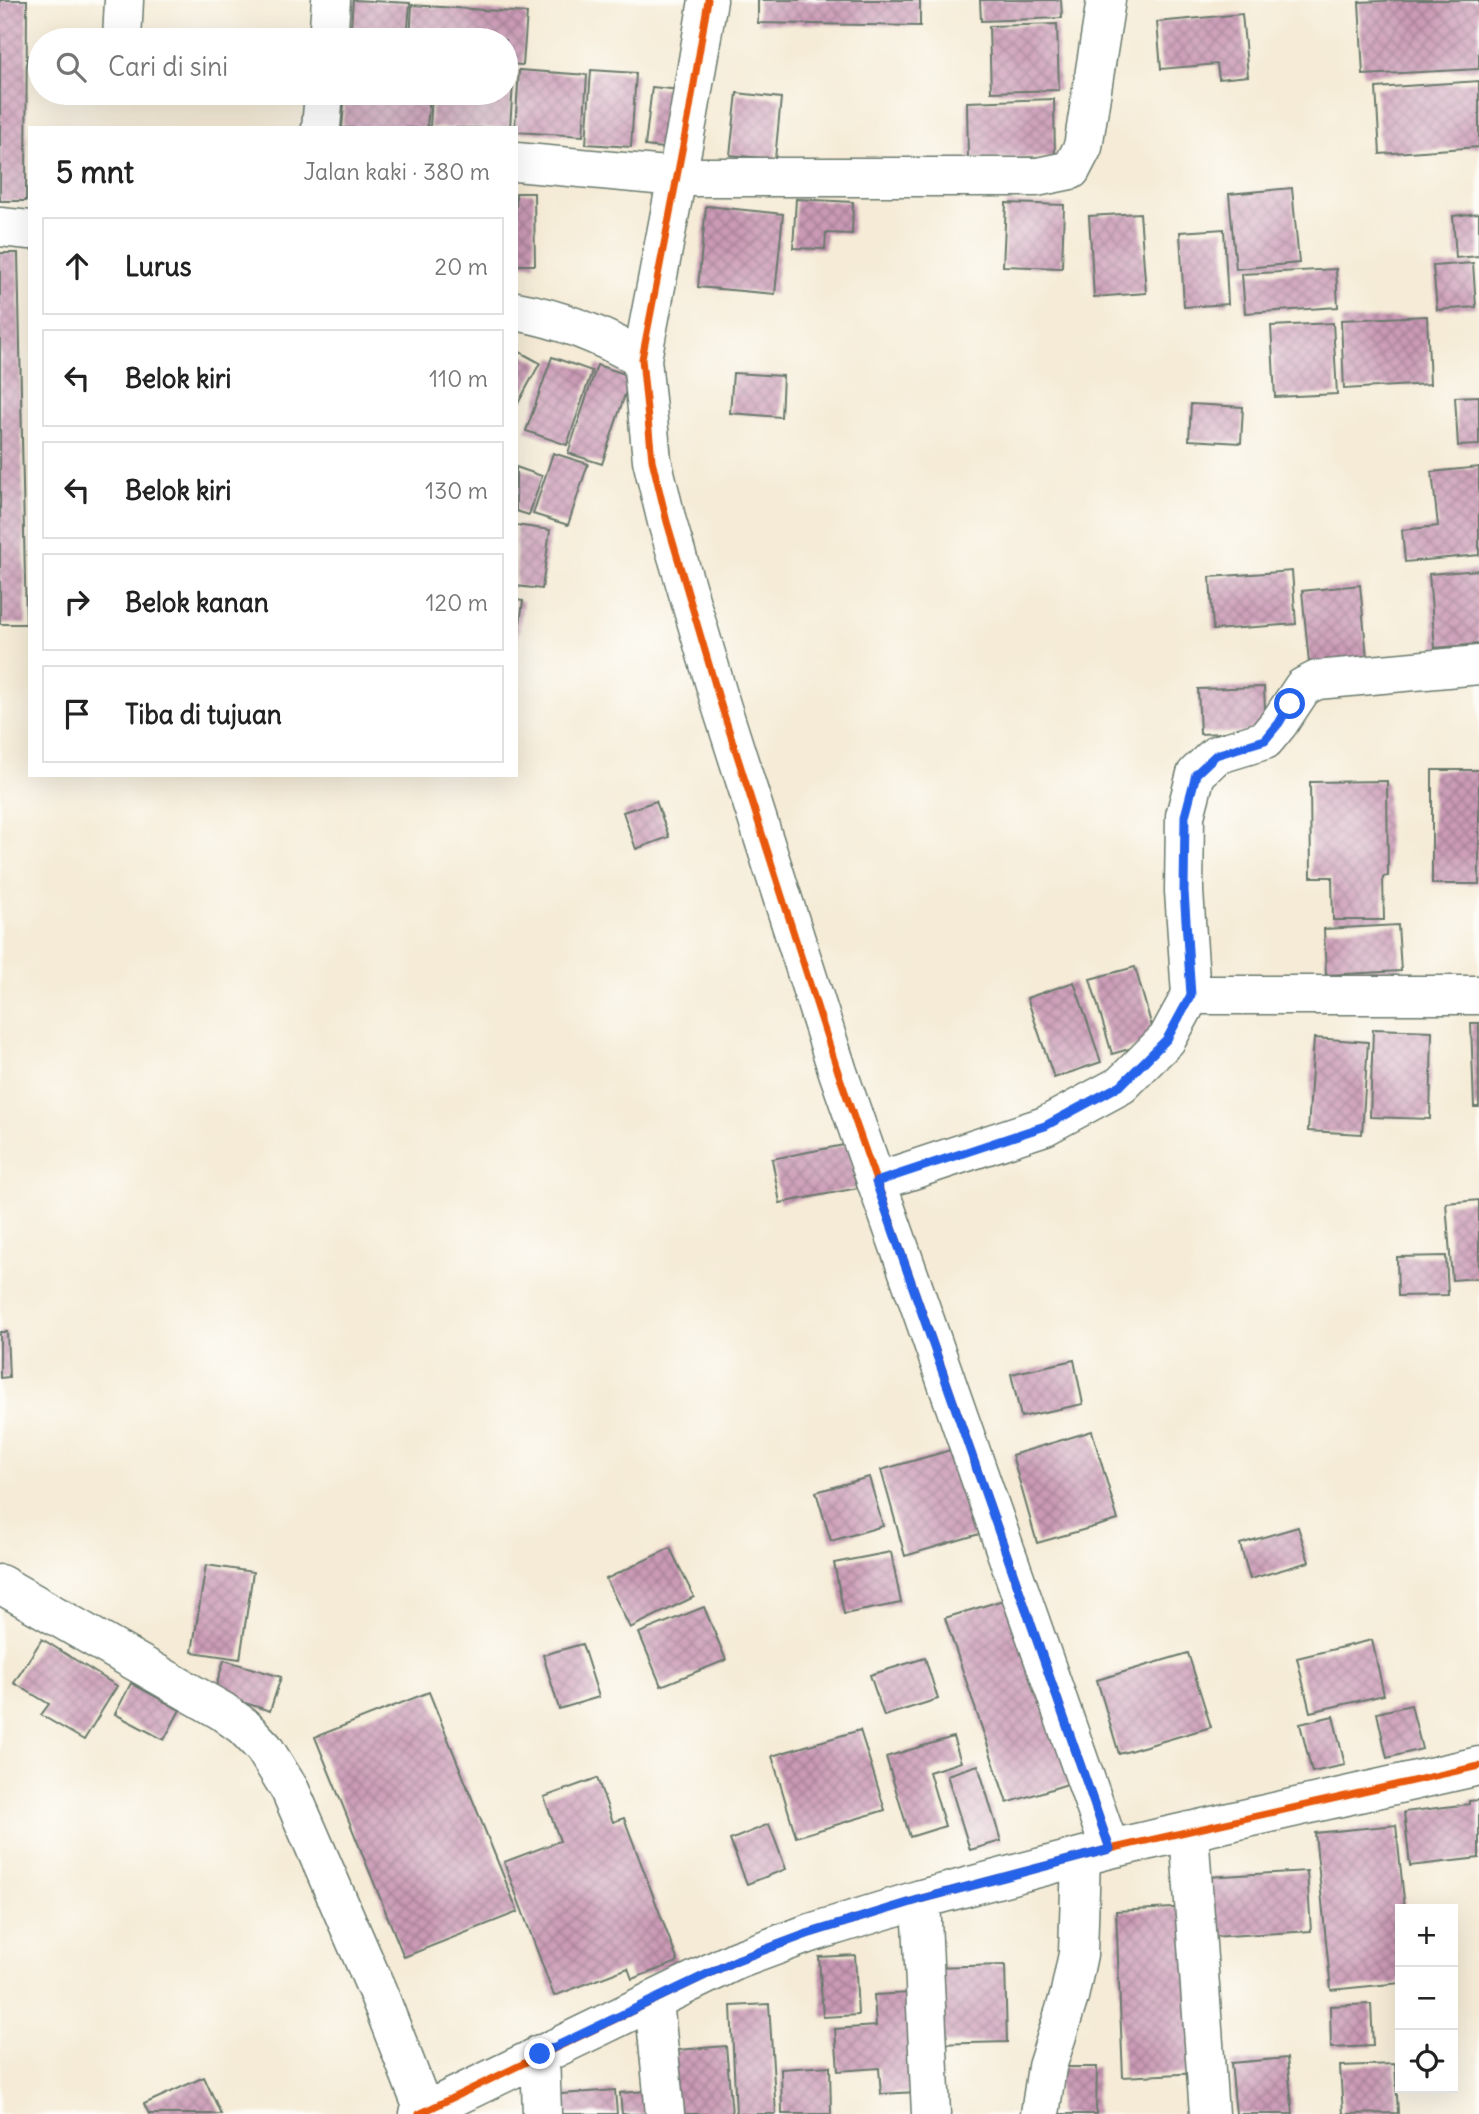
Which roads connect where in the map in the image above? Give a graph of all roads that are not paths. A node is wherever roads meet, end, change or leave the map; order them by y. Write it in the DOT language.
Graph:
graph roads {
  1 [pos="124,0"];
  2 [pos="331,0"];
  3 [pos="708,0"];
  4 [pos="1106,0"];
  5 [pos="123,28"];
  6 [pos="329,28"];
  7 [pos="323,105"];
  8 [pos="321,126"];
  9 [pos="518,162"];
  10 [pos="677,177"];
  11 [pos="0,227"];
  12 [pos="28,230"];
  13 [pos="518,311"];
  14 [pos="642,359"];
  15 [pos="1479,665"];
  16 [pos="1191,995"];
  17 [pos="1479,995"];
  18 [pos="876,1182"];
  19 [pos="0,1584"];
  20 [pos="1479,1766"];
  21 [pos="1189,1831"];
  22 [pos="1095,1853"];
  23 [pos="921,1899"];
  24 [pos="654,2000"];
  25 [pos="540,2054"];
  26 [pos="421,2113"];
  27 [pos="542,2114"];
  28 [pos="665,2114"];
  29 [pos="931,2114"];
  30 [pos="1040,2114"];
  31 [pos="1209,2114"];
  1 -- 5 [label="street"];
  2 -- 6 [label="street"];
  3 -- 10 [label="street"];
  4 -- 10 [label="street"];
  7 -- 8 [label="street"];
  9 -- 10 [label="street"];
  10 -- 14 [label="street"];
  11 -- 12 [label="street"];
  13 -- 14 [label="street"];
  14 -- 18 [label="street"];
  15 -- 16 [label="street"];
  16 -- 17 [label="street"];
  16 -- 18 [label="street"];
  18 -- 22 [label="street"];
  19 -- 26 [label="street"];
  20 -- 21 [label="street"];
  21 -- 22 [label="street"];
  21 -- 31 [label="street"];
  22 -- 23 [label="street"];
  22 -- 30 [label="street"];
  23 -- 24 [label="street"];
  23 -- 29 [label="street"];
  24 -- 25 [label="street"];
  24 -- 28 [label="street"];
  25 -- 26 [label="street"];
  25 -- 27 [label="street"];
}
